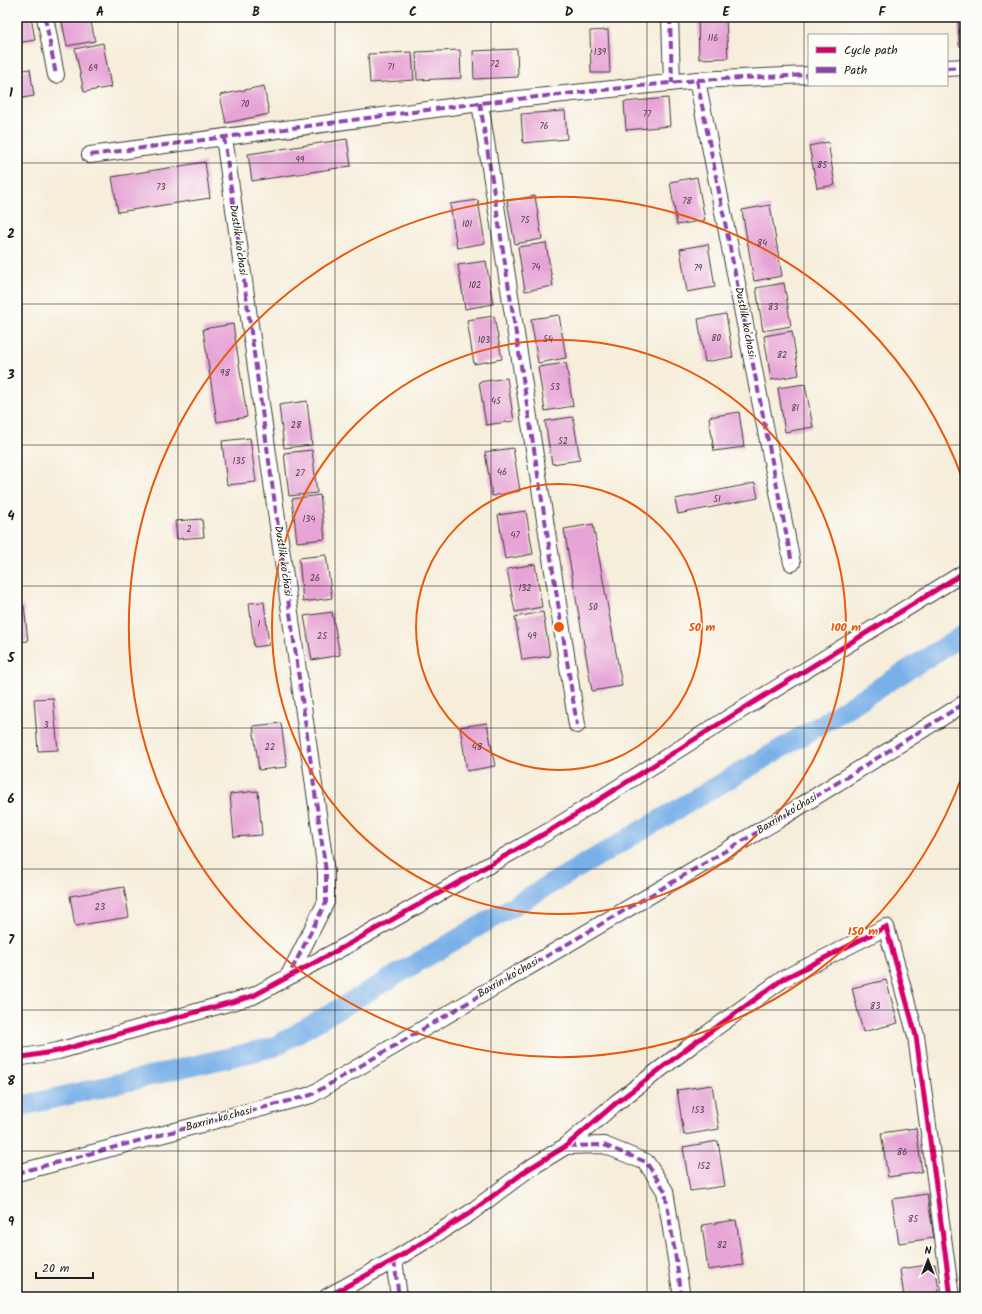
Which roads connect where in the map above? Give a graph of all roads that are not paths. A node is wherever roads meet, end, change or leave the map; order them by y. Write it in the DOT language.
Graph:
graph roads {
  1 [pos="45,17"];
  2 [pos="670,17"];
  3 [pos="965,67"];
  4 [pos="948,68"];
  5 [pos="56,75"];
  6 [pos="808,75"];
  7 [pos="697,80"];
  8 [pos="672,83"];
  9 [pos="480,103"];
  10 [pos="224,137"];
  11 [pos="90,155"];
  12 [pos="792,563"];
  13 [pos="965,572"];
  14 [pos="965,703"];
  15 [pos="577,724"];
  16 [pos="288,977"];
  17 [pos="17,1058"];
  18 [pos="566,1146"];
  19 [pos="17,1173"];
  20 [pos="394,1260"];
  21 [pos="328,1297"];
  22 [pos="399,1297"];
  23 [pos="682,1297"];
  24 [pos="951,1297"];
  1 -- 5 [label="street"];
  2 -- 8 [label="street"];
  3 -- 4 [label="street"];
  6 -- 7 [label="street"];
  7 -- 8 [label="street"];
  7 -- 12 [label="street, Dustlik ko'chasi"];
  8 -- 9 [label="street"];
  9 -- 10 [label="street"];
  9 -- 15 [label="street"];
  10 -- 11 [label="street"];
  10 -- 16 [label="street, Dustlik ko'chasi"];
  13 -- 16 [label="street"];
  14 -- 19 [label="street, Baxrin ko'chasi"];
  16 -- 17 [label="street"];
  18 -- 20 [label="street"];
  18 -- 23 [label="street"];
  18 -- 24 [label="street"];
  20 -- 21 [label="street"];
  20 -- 22 [label="street"];
}
